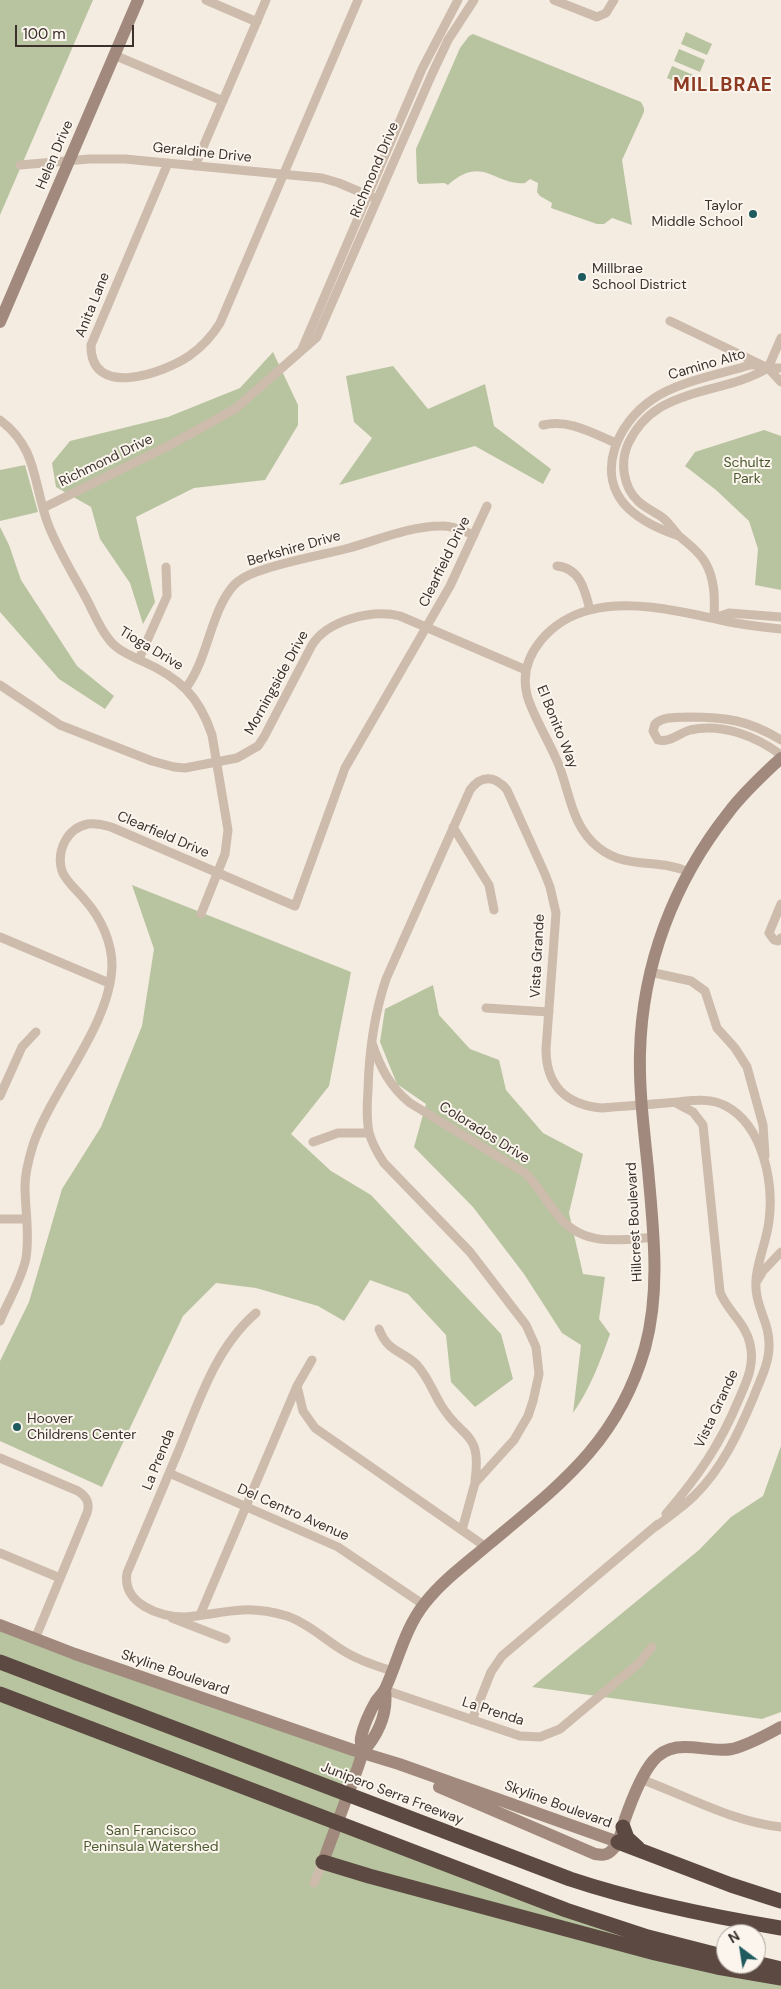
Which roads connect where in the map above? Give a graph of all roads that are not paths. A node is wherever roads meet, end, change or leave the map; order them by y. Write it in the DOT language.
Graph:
graph roads {
  1 [pos="138,0"];
  2 [pos="206,0"];
  3 [pos="266,0"];
  4 [pos="358,0"];
  5 [pos="458,0"];
  6 [pos="474,0"];
  7 [pos="554,0"];
  8 [pos="614,0"];
  9 [pos="257,22"];
  10 [pos="114,55"];
  11 [pos="223,101"];
  12 [pos="69,161"];
  13 [pos="168,163"];
  14 [pos="20,165"];
  15 [pos="195,166"];
  16 [pos="285,174"];
  17 [pos="368,195"];
  18 [pos="377,199"];
  19 [pos="670,321"];
  20 [pos="0,322"];
  21 [pos="781,338"];
  22 [pos="302,350"];
  23 [pos="768,368"];
  24 [pos="781,368"];
  25 [pos="781,382"];
  26 [pos="0,420"];
  27 [pos="543,425"];
  28 [pos="616,443"];
  29 [pos="487,506"];
  30 [pos="43,508"];
  31 [pos="474,535"];
  32 [pos="679,536"];
  33 [pos="557,566"];
  34 [pos="166,567"];
  35 [pos="590,610"];
  36 [pos="781,617"];
  37 [pos="714,618"];
  38 [pos="426,628"];
  39 [pos="781,629"];
  40 [pos="139,659"];
  41 [pos="526,670"];
  42 [pos="0,685"];
  43 [pos="186,688"];
  44 [pos="781,740"];
  45 [pos="781,756"];
  46 [pos="217,763"];
  47 [pos="453,827"];
  48 [pos="689,872"];
  49 [pos="218,873"];
  50 [pos="781,904"];
  51 [pos="494,910"];
  52 [pos="202,914"];
  53 [pos="0,937"];
  54 [pos="781,938"];
  55 [pos="650,972"];
  56 [pos="109,984"];
  57 [pos="486,1008"];
  58 [pos="549,1012"];
  59 [pos="36,1032"];
  60 [pos="371,1041"];
  61 [pos="0,1096"];
  62 [pos="673,1102"];
  63 [pos="642,1105"];
  64 [pos="369,1133"];
  65 [pos="313,1142"];
  66 [pos="765,1164"];
  67 [pos="0,1219"];
  68 [pos="26,1219"];
  69 [pos="654,1237"];
  70 [pos="781,1252"];
  71 [pos="755,1288"];
  72 [pos="256,1313"];
  73 [pos="0,1321"];
  74 [pos="379,1329"];
  75 [pos="312,1360"];
  76 [pos="297,1386"];
  77 [pos="0,1458"];
  78 [pos="169,1473"];
  79 [pos="474,1482"];
  80 [pos="246,1506"];
  81 [pos="655,1527"];
  82 [pos="462,1530"];
  83 [pos="486,1547"];
  84 [pos="0,1553"];
  85 [pos="60,1578"];
  86 [pos="424,1605"];
  87 [pos="161,1613"];
  88 [pos="200,1615"];
  89 [pos="0,1625"];
  90 [pos="34,1639"];
  91 [pos="226,1639"];
  92 [pos="652,1647"];
  93 [pos="0,1662"];
  94 [pos="392,1671"];
  95 [pos="385,1690"];
  96 [pos="0,1694"];
  97 [pos="472,1720"];
  98 [pos="781,1727"];
  99 [pos="362,1753"];
  100 [pos="398,1764"];
  101 [pos="643,1780"];
  102 [pos="623,1827"];
  103 [pos="781,1828"];
  104 [pos="618,1842"];
  105 [pos="648,1854"];
  106 [pos="323,1862"];
  107 [pos="314,1883"];
  108 [pos="781,1901"];
  109 [pos="781,1928"];
  110 [pos="716,1954"];
  111 [pos="766,1965"];
  112 [pos="781,1969"];
  113 [pos="781,1978"];
  1 -- 10 [label="street, Helen Drive"];
  2 -- 9 [label="street"];
  3 -- 9 [label="street"];
  4 -- 16 [label="street, Anita Lane"];
  5 -- 17 [label="street, Richmond Drive"];
  6 -- 18 [label="street, Richmond Drive"];
  7 -- 8 [label="street"];
  9 -- 11 [label="street"];
  10 -- 11 [label="street"];
  10 -- 12 [label="street, Helen Drive"];
  11 -- 15 [label="street"];
  12 -- 13 [label="street, Geraldine Drive"];
  12 -- 14 [label="street, Geraldine Drive"];
  12 -- 20 [label="street, Helen Drive"];
  13 -- 15 [label="street, Geraldine Drive"];
  13 -- 16 [label="street, Anita Lane"];
  15 -- 16 [label="street, Geraldine Drive"];
  16 -- 17 [label="street, Geraldine Drive"];
  17 -- 18 [label="street, Geraldine Drive"];
  17 -- 22 [label="street, Richmond Drive"];
  18 -- 22 [label="street, Richmond Drive"];
  19 -- 23 [label="street"];
  21 -- 23 [label="street"];
  22 -- 30 [label="street, Richmond Drive"];
  23 -- 24 [label="street"];
  23 -- 25 [label="street"];
  23 -- 28 [label="street, Camino Alto"];
  23 -- 32 [label="street, Camino Alto"];
  26 -- 30 [label="street, Tioga Drive"];
  27 -- 28 [label="street"];
  28 -- 32 [label="street, Camino Alto"];
  29 -- 31 [label="street, Clearfield Drive"];
  30 -- 40 [label="street, Tioga Drive"];
  31 -- 38 [label="street, Clearfield Drive"];
  31 -- 43 [label="street, Berkshire Drive"];
  32 -- 37 [label="street, Camino Alto"];
  33 -- 35 [label="street"];
  34 -- 40 [label="street"];
  35 -- 37 [label="street, El Bonito Way"];
  35 -- 41 [label="street, El Bonito Way"];
  36 -- 37 [label="street, El Bonito Way"];
  37 -- 39 [label="street, El Bonito Way"];
  38 -- 41 [label="street, Morningside Drive"];
  38 -- 46 [label="street, Morningside Drive"];
  38 -- 49 [label="street, Clearfield Drive"];
  40 -- 43 [label="street, Tioga Drive"];
  41 -- 48 [label="street, El Bonito Way"];
  42 -- 46 [label="street, Morningside Drive"];
  43 -- 46 [label="street, Tioga Drive"];
  44 -- 45 [label="street"];
  45 -- 48 [label="street, Hillcrest Boulevard"];
  46 -- 49 [label="street, Tioga Drive"];
  47 -- 51 [label="street"];
  47 -- 58 [label="street, Vista Grande"];
  47 -- 60 [label="street, Vista Grande"];
  48 -- 55 [label="street, Hillcrest Boulevard"];
  49 -- 52 [label="street, Tioga Drive"];
  49 -- 56 [label="street, Clearfield Drive"];
  50 -- 54 [label="street"];
  53 -- 56 [label="street"];
  55 -- 63 [label="street, Hillcrest Boulevard"];
  55 -- 66 [label="street"];
  56 -- 68 [label="street, Clearfield Drive"];
  57 -- 58 [label="street"];
  58 -- 63 [label="street, Vista Grande"];
  59 -- 61 [label="street"];
  60 -- 64 [label="street, Vista Grande"];
  60 -- 69 [label="street, Colorados Drive"];
  62 -- 63 [label="street, Vista Grande"];
  62 -- 66 [label="street"];
  62 -- 81 [label="street, Vista Grande"];
  63 -- 69 [label="street, Hillcrest Boulevard"];
  64 -- 65 [label="street"];
  64 -- 79 [label="street, Vista Grande"];
  66 -- 71 [label="street"];
  67 -- 68 [label="street"];
  68 -- 73 [label="street, Clearfield Drive"];
  69 -- 83 [label="street, Hillcrest Boulevard"];
  70 -- 71 [label="street"];
  71 -- 81 [label="street"];
  72 -- 78 [label="street, La Prenda"];
  74 -- 79 [label="street"];
  75 -- 76 [label="street"];
  76 -- 80 [label="street"];
  76 -- 82 [label="street"];
  77 -- 85 [label="street"];
  78 -- 80 [label="street, Del Centro Avenue"];
  78 -- 87 [label="street, La Prenda"];
  79 -- 82 [label="street, Vista Grande"];
  80 -- 86 [label="street, Del Centro Avenue"];
  80 -- 88 [label="street"];
  81 -- 97 [label="street, Vista Grande"];
  82 -- 83 [label="street"];
  83 -- 86 [label="street, Hillcrest Boulevard"];
  84 -- 85 [label="street"];
  85 -- 90 [label="street"];
  86 -- 94 [label="street, Hillcrest Boulevard"];
  87 -- 88 [label="street, La Prenda"];
  87 -- 91 [label="street, La Prenda"];
  88 -- 94 [label="street, La Prenda"];
  89 -- 90 [label="street, Skyline Boulevard"];
  90 -- 99 [label="street, Skyline Boulevard"];
  92 -- 97 [label="street, La Prenda"];
  93 -- 109 [label="highway, Junipero Serra Freeway"];
  94 -- 95 [label="street, Hillcrest Boulevard"];
  95 -- 97 [label="street, La Prenda"];
  95 -- 99 [label="street, Hillcrest Boulevard"];
  96 -- 110 [label="highway"];
  98 -- 101 [label="street"];
  99 -- 100 [label="street, Skyline Boulevard"];
  99 -- 106 [label="street, Hillcrest Boulevard"];
  100 -- 104 [label="street, Skyline Boulevard"];
  100 -- 104 [label="street, Skyline Boulevard"];
  101 -- 102 [label="street"];
  101 -- 103 [label="street"];
  102 -- 104 [label="street"];
  102 -- 105 [label="highway"];
  104 -- 105 [label="highway"];
  105 -- 108 [label="highway"];
  106 -- 107 [label="street"];
  106 -- 113 [label="highway"];
  111 -- 112 [label="highway"];
}
